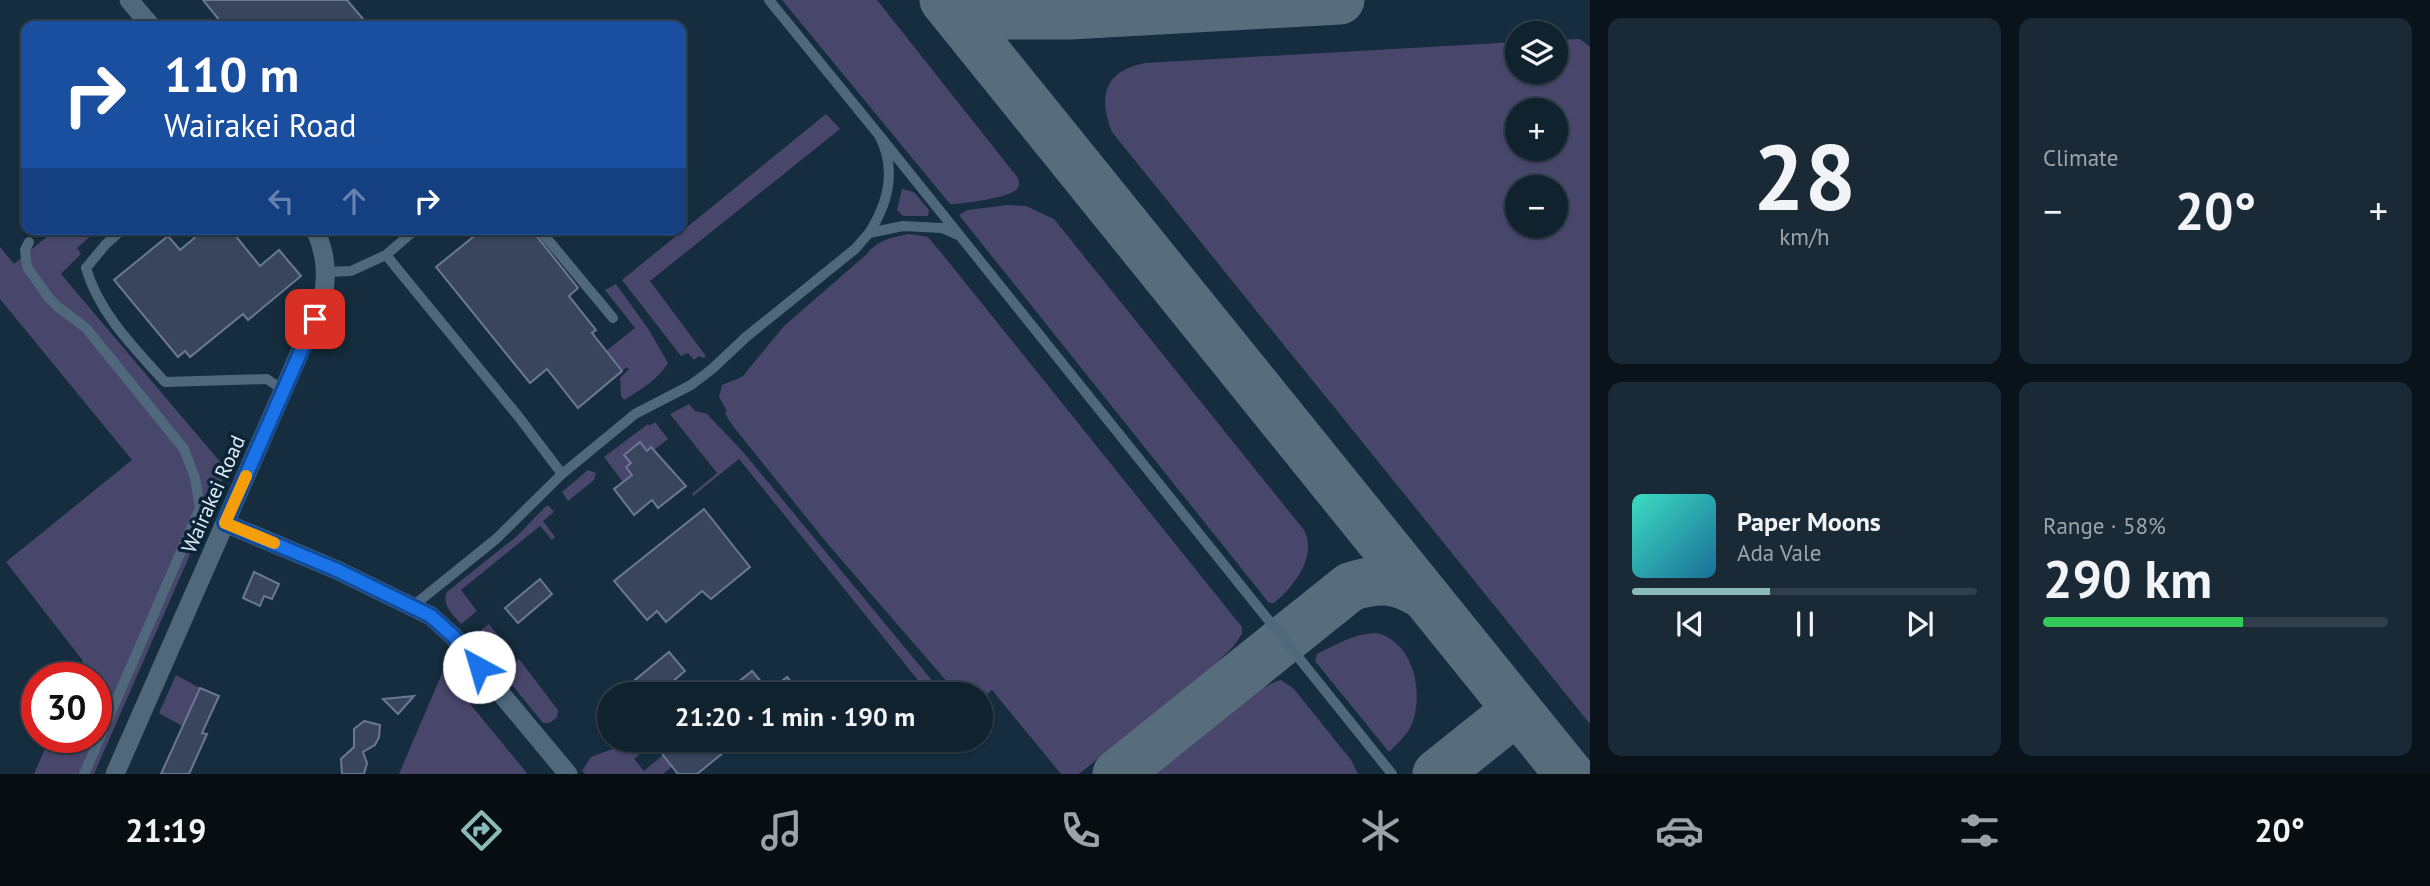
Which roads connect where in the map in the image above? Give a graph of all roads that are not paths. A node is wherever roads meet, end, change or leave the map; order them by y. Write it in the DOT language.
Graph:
graph roads {
  1 [pos="130,0"];
  2 [pos="769,0"];
  3 [pos="147,21"];
  4 [pos="879,135"];
  5 [pos="869,233"];
  6 [pos="116,235"];
  7 [pos="317,235"];
  8 [pos="409,235"];
  9 [pos="544,235"];
  10 [pos="964,238"];
  11 [pos="29,242"];
  12 [pos="386,255"];
  13 [pos="327,271"];
  14 [pos="613,318"];
  15 [pos="283,390"];
  16 [pos="562,474"];
  17 [pos="225,523"];
  18 [pos="413,606"];
  19 [pos="563,772"];
  20 [pos="84,774"];
  21 [pos="115,774"];
  22 [pos="1392,774"];
  1 -- 3 [label="street"];
  2 -- 4 [label="lane"];
  4 -- 5 [label="lane"];
  4 -- 10 [label="lane"];
  5 -- 10 [label="lane"];
  5 -- 16 [label="lane"];
  6 -- 15 [label="lane"];
  7 -- 13 [label="street, Wairakei Road"];
  8 -- 12 [label="lane"];
  9 -- 14 [label="lane"];
  10 -- 22 [label="lane"];
  11 -- 20 [label="lane"];
  12 -- 13 [label="lane"];
  12 -- 16 [label="lane"];
  13 -- 15 [label="street, Wairakei Road"];
  15 -- 17 [label="street, Wairakei Road"];
  16 -- 18 [label="lane"];
  17 -- 18 [label="street"];
  17 -- 21 [label="street, Wairakei Road"];
  18 -- 19 [label="street"];
}
